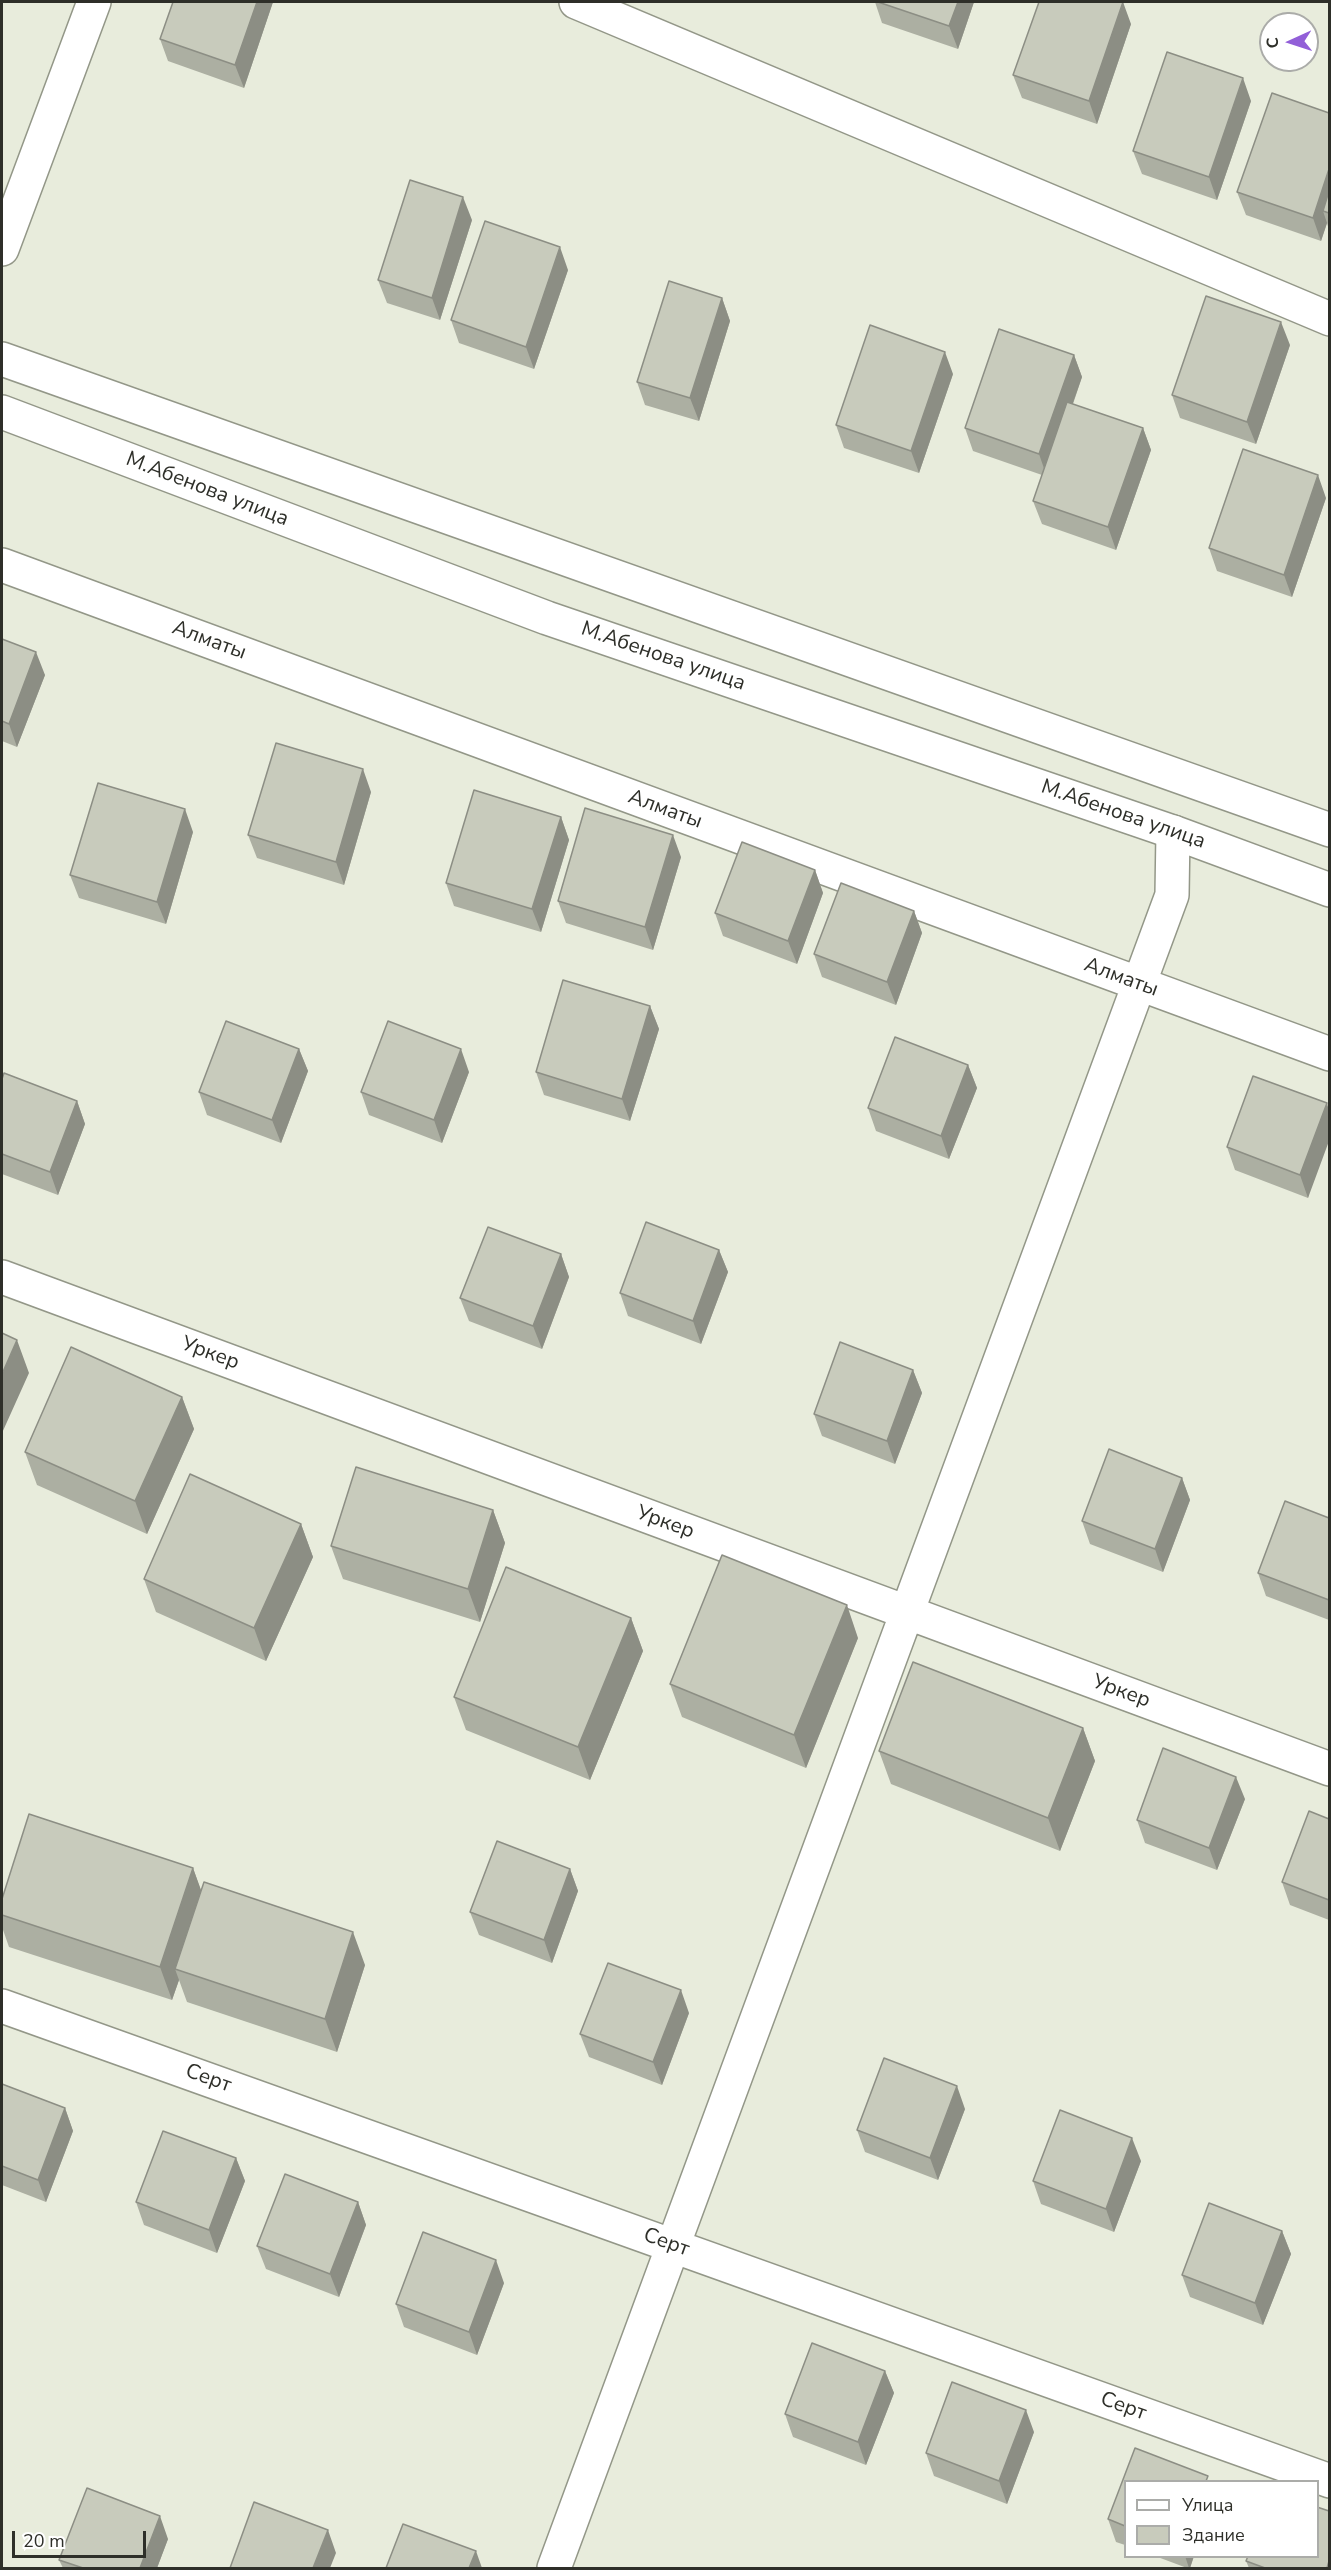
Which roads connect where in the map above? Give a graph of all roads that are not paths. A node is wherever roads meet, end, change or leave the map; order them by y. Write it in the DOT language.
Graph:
graph roads {
  1 [pos="94,2"];
  2 [pos="576,2"];
  3 [pos="2,249"];
  4 [pos="1329,319"];
  5 [pos="2,359"];
  6 [pos="2,412"];
  7 [pos="2,565"];
  8 [pos="1329,830"];
  9 [pos="1173,832"];
  10 [pos="1329,890"];
  11 [pos="1139,985"];
  12 [pos="1329,1054"];
  13 [pos="2,1277"];
  14 [pos="907,1612"];
  15 [pos="1329,1769"];
  16 [pos="2,2006"];
  17 [pos="673,2246"];
  18 [pos="1329,2481"];
  19 [pos="554,2568"];
  1 -- 3 [label="street"];
  2 -- 4 [label="street"];
  5 -- 8 [label="street"];
  6 -- 9 [label="street, М.Абенова улица"];
  7 -- 11 [label="street, Алматы"];
  9 -- 10 [label="street, М.Абенова улица"];
  9 -- 11 [label="street"];
  11 -- 12 [label="street, Алматы"];
  11 -- 14 [label="street"];
  13 -- 14 [label="street, Уркер"];
  14 -- 15 [label="street, Уркер"];
  14 -- 17 [label="street"];
  16 -- 17 [label="street, Серт"];
  17 -- 18 [label="street, Серт"];
  17 -- 19 [label="street"];
}
